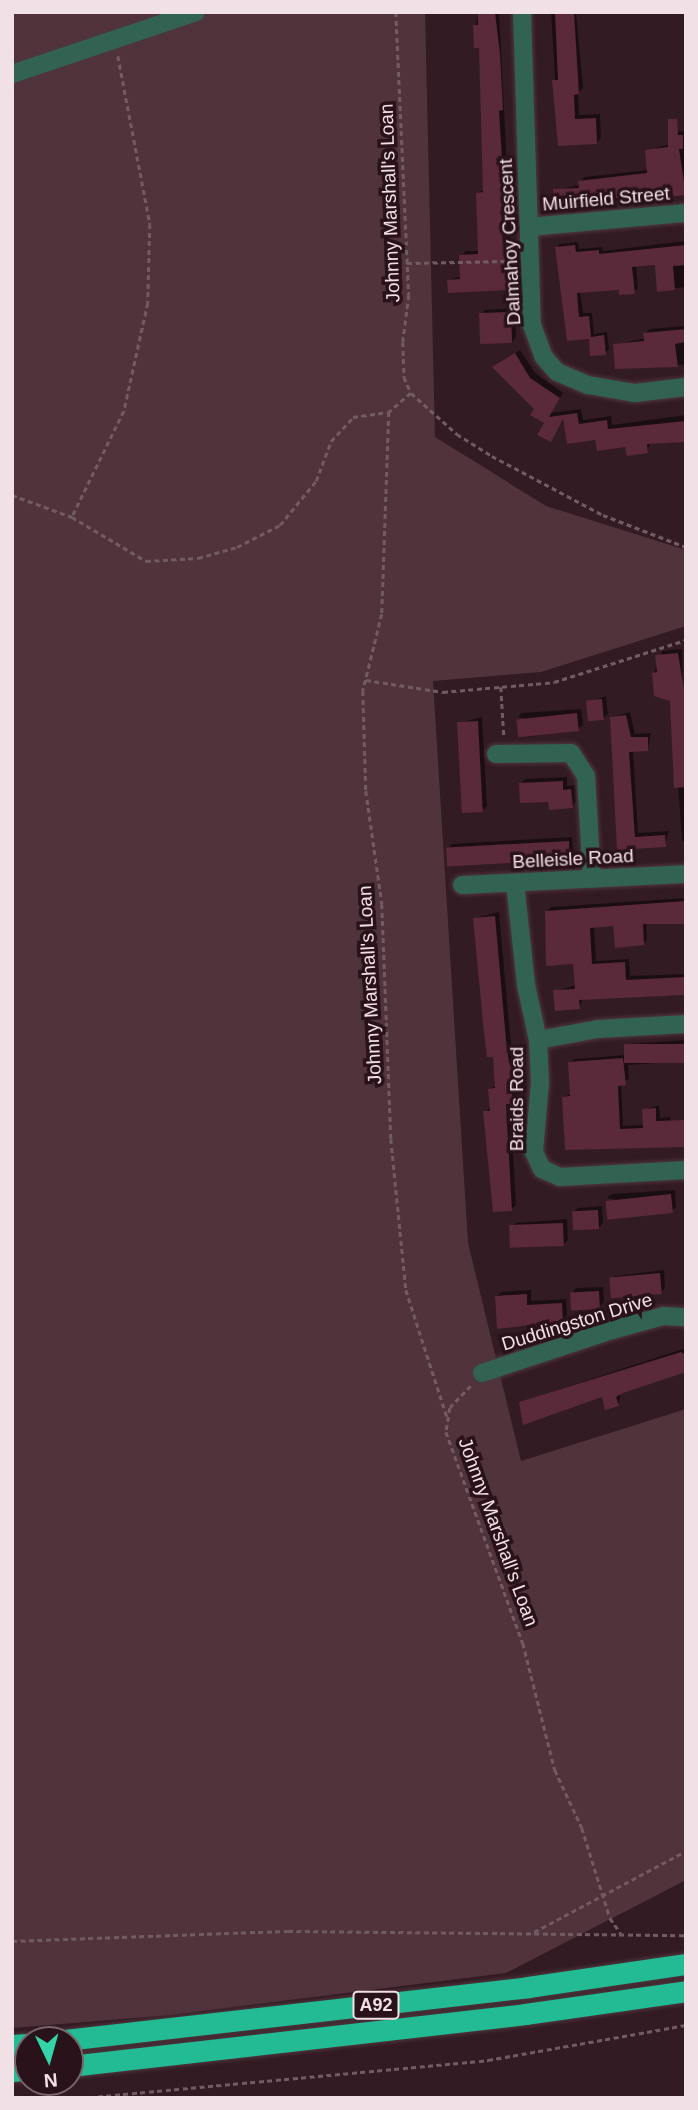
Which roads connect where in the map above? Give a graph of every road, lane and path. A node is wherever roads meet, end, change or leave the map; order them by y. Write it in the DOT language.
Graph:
graph roads {
  1 [pos="196,12"];
  2 [pos="396,12"];
  3 [pos="522,12"];
  4 [pos="116,41"];
  5 [pos="12,74"];
  6 [pos="686,213"];
  7 [pos="529,227"];
  8 [pos="530,260"];
  9 [pos="407,263"];
  10 [pos="686,387"];
  11 [pos="411,393"];
  12 [pos="389,412"];
  13 [pos="12,495"];
  14 [pos="72,517"];
  15 [pos="686,547"];
  16 [pos="686,640"];
  17 [pos="366,680"];
  18 [pos="501,687"];
  19 [pos="501,754"];
  20 [pos="686,874"];
  21 [pos="592,879"];
  22 [pos="515,883"];
  23 [pos="462,886"];
  24 [pos="686,1024"];
  25 [pos="538,1040"];
  26 [pos="686,1170"];
  27 [pos="686,1317"];
  28 [pos="482,1373"];
  29 [pos="448,1420"];
  30 [pos="686,1851"];
  31 [pos="604,1898"];
  32 [pos="533,1933"];
  33 [pos="621,1934"];
  34 [pos="686,1935"];
  35 [pos="12,1941"];
  36 [pos="686,1964"];
  37 [pos="686,1991"];
  38 [pos="686,2025"];
  39 [pos="84,2038"];
  40 [pos="84,2064"];
  41 [pos="81,2098"];
  1 -- 4 [label="street"];
  2 -- 9 [label="path, Johnny Marshall's Loan"];
  3 -- 7 [label="street, Dalmahoy Crescent"];
  4 -- 5 [label="street"];
  4 -- 14 [label="path"];
  6 -- 7 [label="street, Muirfield Street"];
  7 -- 8 [label="street, Dalmahoy Crescent"];
  8 -- 9 [label="path"];
  8 -- 10 [label="street, Dalmahoy Crescent"];
  9 -- 11 [label="path, Johnny Marshall's Loan"];
  11 -- 12 [label="path"];
  11 -- 15 [label="path"];
  12 -- 14 [label="path"];
  12 -- 17 [label="path, Johnny Marshall's Loan"];
  13 -- 14 [label="path"];
  16 -- 18 [label="path"];
  17 -- 18 [label="path"];
  17 -- 29 [label="path, Johnny Marshall's Loan"];
  18 -- 19 [label="path"];
  19 -- 21 [label="street"];
  20 -- 21 [label="street, Belleisle Road"];
  21 -- 22 [label="street, Belleisle Road"];
  22 -- 23 [label="street, Belleisle Road"];
  22 -- 25 [label="street, Braids Road"];
  24 -- 25 [label="street"];
  25 -- 26 [label="street, Braids Road"];
  27 -- 28 [label="street, Duddingston Drive"];
  28 -- 29 [label="path"];
  29 -- 31 [label="path, Johnny Marshall's Loan"];
  30 -- 31 [label="path"];
  31 -- 32 [label="path"];
  31 -- 33 [label="path, Johnny Marshall's Loan"];
  32 -- 33 [label="path"];
  32 -- 35 [label="path"];
  33 -- 34 [label="path"];
  36 -- 39 [label="highway, A92"];
  37 -- 40 [label="highway, A92"];
  38 -- 41 [label="path"];
}
